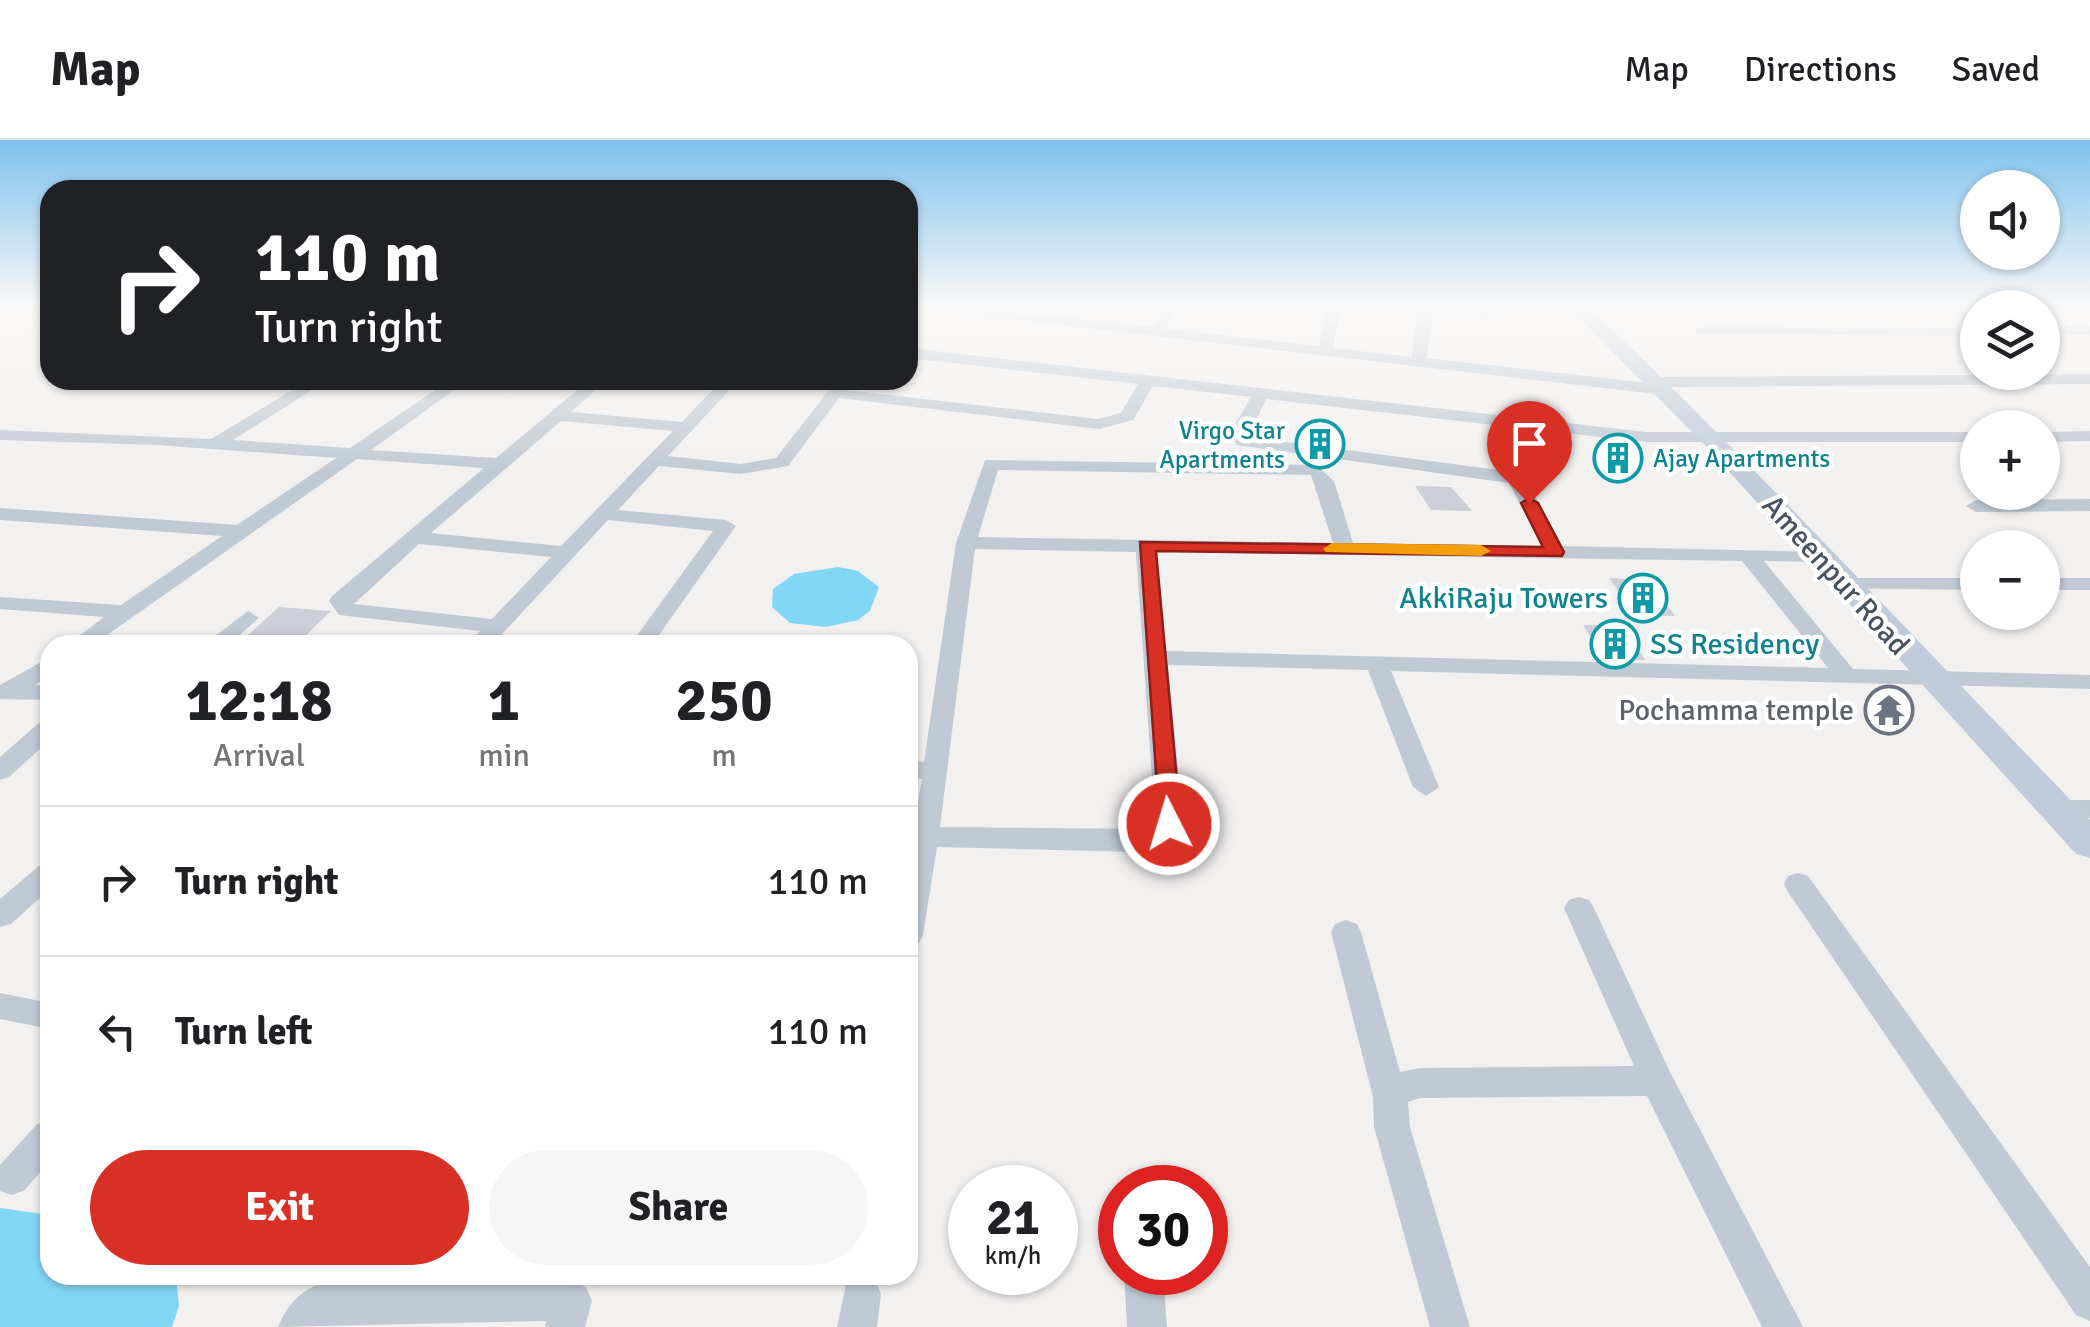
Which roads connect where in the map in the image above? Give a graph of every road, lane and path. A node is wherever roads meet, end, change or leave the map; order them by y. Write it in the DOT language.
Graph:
graph roads {
  1 [pos="1002,364"];
  2 [pos="1434,364"];
  3 [pos="1638,364"];
  4 [pos="2081,379"];
  5 [pos="1148,382"];
  6 [pos="1660,386"];
  7 [pos="303,390"];
  8 [pos="446,390"];
  9 [pos="587,390"];
  10 [pos="721,390"];
  11 [pos="837,390"];
  12 [pos="867,390"];
  13 [pos="2090,390"];
  14 [pos="1260,395"];
  15 [pos="557,416"];
  16 [pos="1100,424"];
  17 [pos="1520,426"];
  18 [pos="685,427"];
  19 [pos="0,435"];
  20 [pos="2090,436"];
  21 [pos="1960,437"];
  22 [pos="2060,437"];
  23 [pos="1713,439"];
  24 [pos="214,444"];
  25 [pos="357,453"];
  26 [pos="653,460"];
  27 [pos="1097,463"];
  28 [pos="500,464"];
  29 [pos="1516,478"];
  30 [pos="2060,505"];
  31 [pos="2090,505"];
  32 [pos="0,514"];
  33 [pos="602,514"];
  34 [pos="246,532"];
  35 [pos="412,537"];
  36 [pos="966,543"];
  37 [pos="1146,546"];
  38 [pos="1345,549"];
  39 [pos="1555,552"];
  40 [pos="566,553"];
  41 [pos="1748,555"];
  42 [pos="1818,556"];
  43 [pos="1842,584"];
  44 [pos="1960,584"];
  45 [pos="2060,584"];
  46 [pos="2090,584"];
  47 [pos="0,602"];
  48 [pos="125,612"];
  49 [pos="248,618"];
  50 [pos="496,626"];
  51 [pos="92,635"];
  52 [pos="227,635"];
  53 [pos="488,635"];
  54 [pos="648,635"];
  55 [pos="1154,658"];
  56 [pos="1377,665"];
  57 [pos="40,670"];
  58 [pos="1846,675"];
  59 [pos="1934,680"];
  60 [pos="2090,682"];
  61 [pos="5,692"];
  62 [pos="40,693"];
  63 [pos="40,736"];
  64 [pos="918,770"];
  65 [pos="0,772"];
  66 [pos="936,772"];
  67 [pos="1426,786"];
  68 [pos="2058,809"];
  69 [pos="2090,809"];
  70 [pos="925,837"];
  71 [pos="2090,844"];
  72 [pos="918,877"];
  73 [pos="40,881"];
  74 [pos="1798,884"];
  75 [pos="1579,908"];
  76 [pos="0,916"];
  77 [pos="1346,932"];
  78 [pos="0,1006"];
  79 [pos="40,1014"];
  80 [pos="1658,1080"];
  81 [pos="1390,1097"];
  82 [pos="40,1146"];
  83 [pos="12,1178"];
  84 [pos="1144,1295"];
  85 [pos="2090,1302"];
  86 [pos="298,1327"];
  87 [pos="566,1327"];
  88 [pos="1147,1327"];
  89 [pos="1450,1327"];
  90 [pos="1784,1327"];
  1 -- 5 [label="street"];
  2 -- 6 [label="street"];
  3 -- 6 [label="street, Ameenpur Road"];
  4 -- 6 [label="street"];
  4 -- 13 [label="street"];
  5 -- 14 [label="street"];
  5 -- 16 [label="street"];
  6 -- 23 [label="street, Ameenpur Road"];
  7 -- 24 [label="street"];
  8 -- 25 [label="street"];
  9 -- 15 [label="street"];
  10 -- 18 [label="street"];
  11 -- 26 [label="street"];
  12 -- 16 [label="street"];
  14 -- 17 [label="street"];
  14 -- 29 [label="street"];
  15 -- 18 [label="street"];
  15 -- 28 [label="street"];
  16 -- 27 [label="street"];
  17 -- 23 [label="street"];
  17 -- 29 [label="street"];
  18 -- 26 [label="street"];
  19 -- 24 [label="street"];
  20 -- 22 [label="street"];
  21 -- 23 [label="street"];
  23 -- 42 [label="street, Ameenpur Road"];
  24 -- 25 [label="street"];
  25 -- 28 [label="street"];
  25 -- 34 [label="street"];
  26 -- 33 [label="street"];
  27 -- 36 [label="street"];
  27 -- 38 [label="street"];
  28 -- 35 [label="street"];
  29 -- 39 [label="street"];
  30 -- 31 [label="street"];
  32 -- 34 [label="street"];
  33 -- 40 [label="street"];
  33 -- 54 [label="street"];
  34 -- 48 [label="street"];
  35 -- 40 [label="street"];
  35 -- 50 [label="street"];
  36 -- 37 [label="street"];
  36 -- 66 [label="street"];
  37 -- 38 [label="street"];
  37 -- 55 [label="street"];
  38 -- 39 [label="street"];
  39 -- 41 [label="street"];
  40 -- 50 [label="street"];
  41 -- 42 [label="street"];
  41 -- 58 [label="street"];
  42 -- 43 [label="street, Ameenpur Road"];
  43 -- 44 [label="street"];
  43 -- 59 [label="street, Ameenpur Road"];
  45 -- 46 [label="street"];
  47 -- 48 [label="street"];
  48 -- 51 [label="street"];
  49 -- 52 [label="street"];
  50 -- 53 [label="street"];
  55 -- 56 [label="street"];
  55 -- 70 [label="street"];
  56 -- 58 [label="street"];
  56 -- 67 [label="street"];
  57 -- 61 [label="street"];
  58 -- 59 [label="street"];
  59 -- 60 [label="street"];
  59 -- 68 [label="street, Ameenpur Road"];
  61 -- 62 [label="street"];
  63 -- 65 [label="street"];
  64 -- 66 [label="street"];
  66 -- 70 [label="street"];
  68 -- 69 [label="street"];
  68 -- 71 [label="street, Ameenpur Road"];
  70 -- 72 [label="street"];
  73 -- 76 [label="street"];
  74 -- 85 [label="street"];
  75 -- 80 [label="street"];
  77 -- 81 [label="street"];
  78 -- 79 [label="street"];
  80 -- 81 [label="street"];
  80 -- 90 [label="street"];
  81 -- 89 [label="street"];
  82 -- 83 [label="street"];
  84 -- 88 [label="street"];
  86 -- 87 [label="street"];
}
